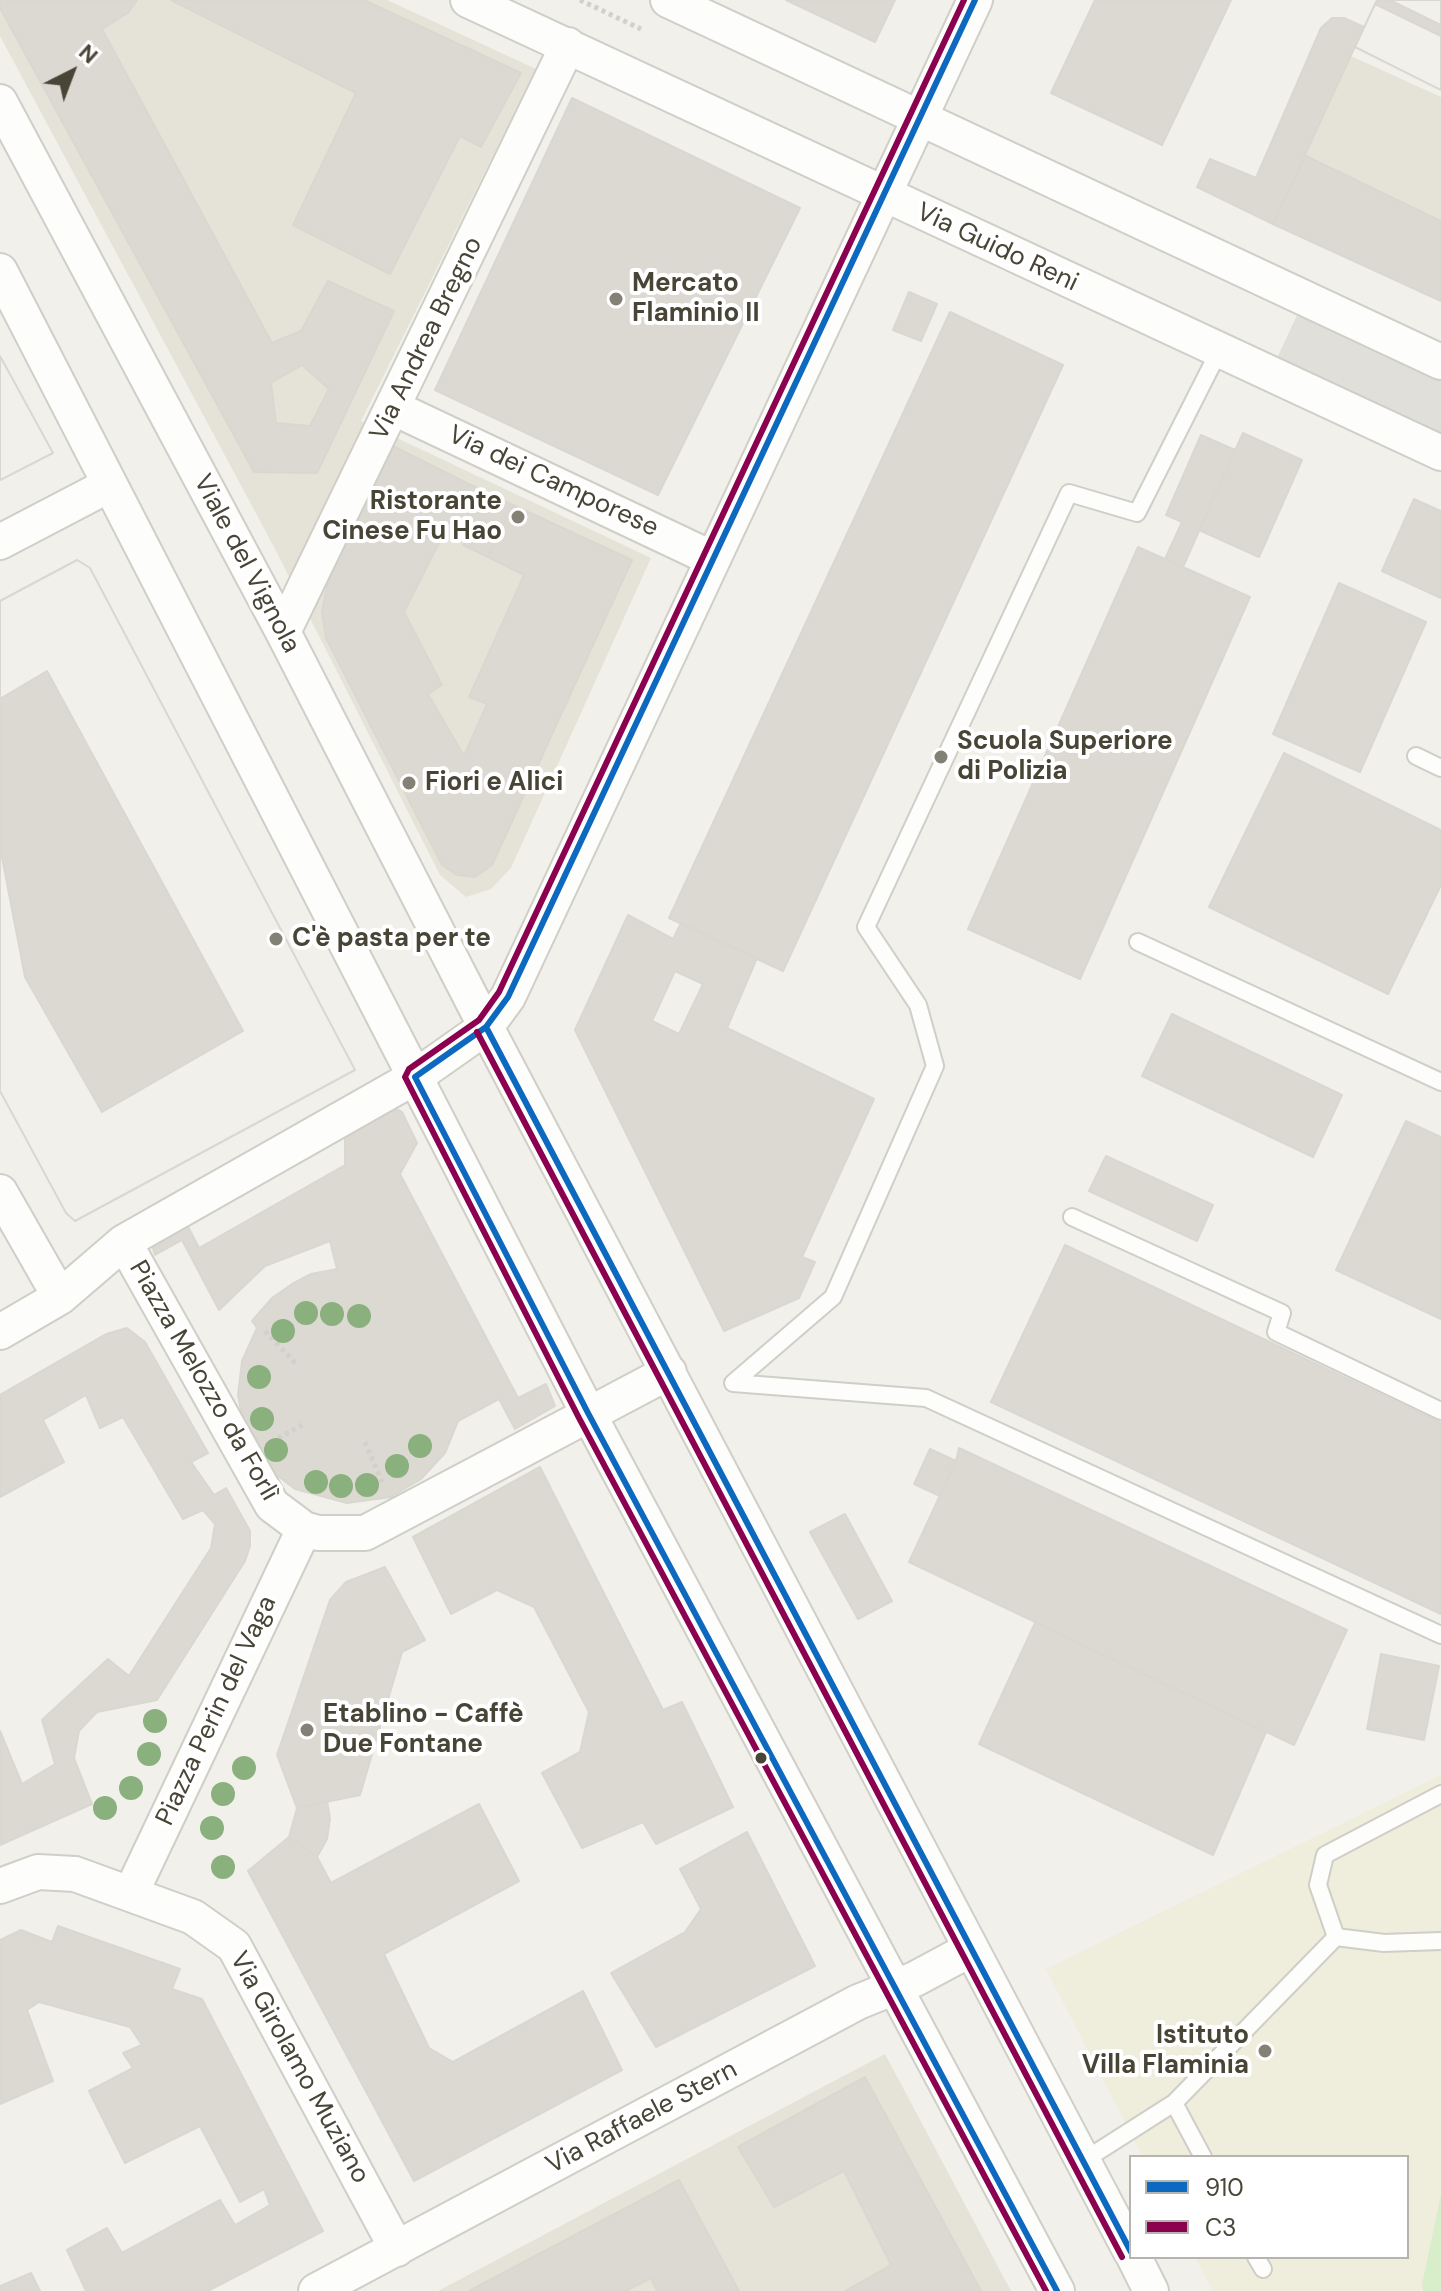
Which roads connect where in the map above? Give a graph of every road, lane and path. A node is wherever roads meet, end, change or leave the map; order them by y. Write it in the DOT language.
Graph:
graph roads {
  1 [pos="468,0"];
  2 [pos="668,0"];
  3 [pos="975,0"];
  4 [pos="568,45"];
  5 [pos="0,102"];
  6 [pos="920,118"];
  7 [pos="883,195"];
  8 [pos="0,271"];
  9 [pos="1219,351"];
  10 [pos="1441,362"];
  11 [pos="394,408"];
  12 [pos="1441,453"];
  13 [pos="109,485"];
  14 [pos="0,542"];
  15 [pos="711,558"];
  16 [pos="283,632"];
  17 [pos="1416,756"];
  18 [pos="1441,768"];
  19 [pos="1138,942"];
  20 [pos="486,1027"];
  21 [pos="415,1077"];
  22 [pos="1441,1082"];
  23 [pos="0,1192"];
  24 [pos="1072,1217"];
  25 [pos="124,1242"];
  26 [pos="60,1297"];
  27 [pos="265,1331"];
  28 [pos="0,1332"];
  29 [pos="297,1365"];
  30 [pos="669,1372"];
  31 [pos="1441,1411"];
  32 [pos="588,1413"];
  33 [pos="365,1442"];
  34 [pos="384,1485"];
  35 [pos="304,1529"];
  36 [pos="1441,1635"];
  37 [pos="1441,1794"];
  38 [pos="0,1886"];
  39 [pos="131,1893"];
  40 [pos="1336,1937"];
  41 [pos="1441,1941"];
  42 [pos="971,1949"];
  43 [pos="892,1987"];
  44 [pos="1174,2103"];
  45 [pos="1202,2155"];
  46 [pos="1083,2161"];
  47 [pos="1129,2248"];
  48 [pos="397,2249"];
  49 [pos="1135,2259"];
  50 [pos="316,2291"];
  51 [pos="1057,2291"];
  52 [pos="1151,2291"];
  1 -- 4 [label="street, Via Guido Reni"];
  2 -- 6 [label="street"];
  3 -- 6 [label="street"];
  4 -- 7 [label="street, Via Guido Reni"];
  4 -- 11 [label="street, Via Andrea Bregno"];
  5 -- 16 [label="street, Viale del Vignola"];
  6 -- 7 [label="street"];
  6 -- 10 [label="street"];
  7 -- 9 [label="street, Via Guido Reni"];
  7 -- 15 [label="street"];
  8 -- 13 [label="street"];
  9 -- 12 [label="street, Via Guido Reni"];
  9 -- 36 [label="lane"];
  11 -- 15 [label="street, Via dei Camporese"];
  11 -- 16 [label="street, Via Andrea Bregno"];
  13 -- 14 [label="street"];
  13 -- 21 [label="street"];
  15 -- 20 [label="street"];
  16 -- 20 [label="street, Viale del Vignola"];
  17 -- 18 [label="lane"];
  19 -- 22 [label="lane"];
  20 -- 21 [label="street"];
  20 -- 30 [label="street, Viale del Vignola"];
  21 -- 25 [label="street"];
  21 -- 32 [label="street"];
  23 -- 26 [label="street"];
  24 -- 31 [label="lane"];
  25 -- 26 [label="street"];
  25 -- 35 [label="street, Piazza Melozzo da Forlì"];
  26 -- 28 [label="street"];
  27 -- 29 [label="path"];
  30 -- 32 [label="street, Piazza Melozzo da Forlì"];
  30 -- 42 [label="street, Viale del Vignola"];
  32 -- 35 [label="street, Piazza Melozzo da Forlì"];
  32 -- 43 [label="street"];
  33 -- 34 [label="path"];
  35 -- 39 [label="street, Piazza Perin del Vaga"];
  37 -- 40 [label="lane"];
  38 -- 39 [label="street, Via Girolamo Muziano"];
  39 -- 48 [label="street, Via Girolamo Muziano"];
  40 -- 41 [label="lane"];
  40 -- 44 [label="lane"];
  42 -- 43 [label="street, Via Raffaele Stern"];
  42 -- 46 [label="street, Viale del Vignola"];
  43 -- 48 [label="street, Via Raffaele Stern"];
  43 -- 51 [label="street"];
  44 -- 45 [label="lane"];
  44 -- 46 [label="lane"];
  46 -- 47 [label="street, Viale del Vignola"];
  48 -- 50 [label="street, Via Raffaele Stern"];
  49 -- 52 [label="street, Viale del Vignola"];
}
